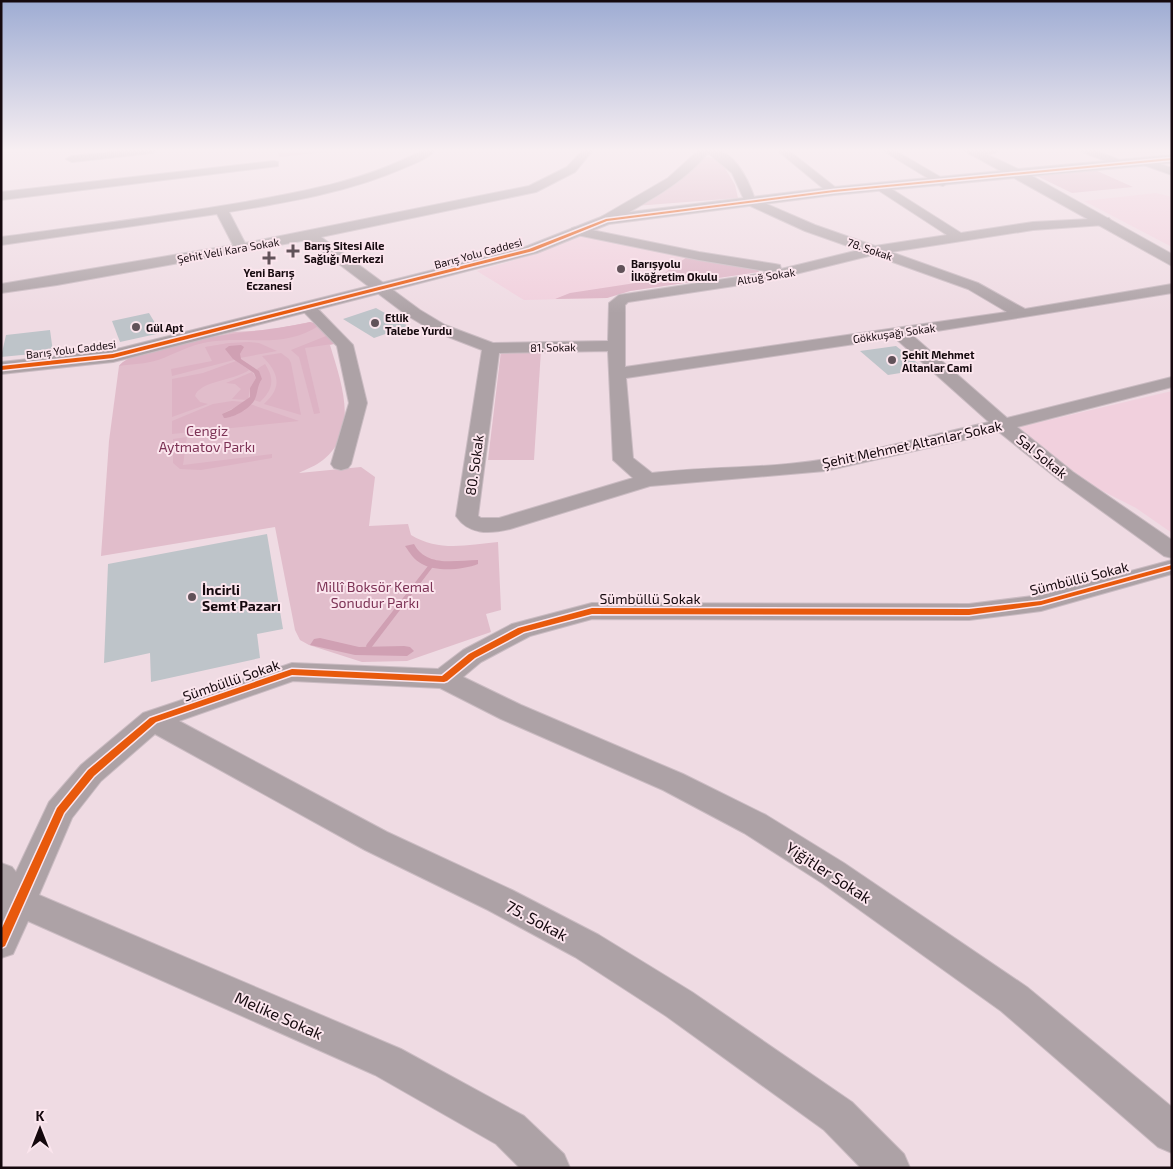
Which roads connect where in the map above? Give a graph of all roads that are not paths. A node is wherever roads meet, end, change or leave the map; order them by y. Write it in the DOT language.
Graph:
graph roads {
  1 [pos="242,205"];
  2 [pos="460,205"];
  3 [pos="632,205"];
  4 [pos="723,205"];
  5 [pos="758,205"];
  6 [pos="909,205"];
  7 [pos="1074,205"];
  8 [pos="221,210"];
  9 [pos="606,220"];
  10 [pos="1104,221"];
  11 [pos="577,232"];
  12 [pos="310,235"];
  13 [pos="959,237"];
  14 [pos="1,241"];
  15 [pos="241,247"];
  16 [pos="873,251"];
  17 [pos="1172,261"];
  18 [pos="797,271"];
  19 [pos="1172,288"];
  20 [pos="1,289"];
  21 [pos="380,290"];
  22 [pos="308,308"];
  23 [pos="1023,314"];
  24 [pos="898,332"];
  25 [pos="615,346"];
  26 [pos="491,348"];
  27 [pos="1,368"];
  28 [pos="616,374"];
  29 [pos="1172,382"];
  30 [pos="1003,425"];
  31 [pos="341,464"];
  32 [pos="648,480"];
  33 [pos="1168,554"];
  34 [pos="444,679"];
  35 [pos="153,720"];
  36 [pos="11,890"];
  37 [pos="1,943"];
  38 [pos="1172,1133"];
  39 [pos="550,1168"];
  40 [pos="890,1168"];
  1 -- 8 [label="street"];
  2 -- 12 [label="street, Şehit Veli Kara Sokak"];
  3 -- 9 [label="street"];
  4 -- 9 [label="street, Barış Yolu Caddesi"];
  5 -- 16 [label="street, 78. Sokak"];
  6 -- 13 [label="street"];
  7 -- 10 [label="street"];
  8 -- 14 [label="street"];
  8 -- 15 [label="street"];
  9 -- 11 [label="street, Barış Yolu Caddesi"];
  10 -- 13 [label="street, Altuğ Sokak"];
  10 -- 17 [label="street"];
  11 -- 18 [label="street"];
  11 -- 21 [label="street, Barış Yolu Caddesi"];
  12 -- 15 [label="street, Şehit Veli Kara Sokak"];
  12 -- 21 [label="street"];
  13 -- 16 [label="street, Altuğ Sokak"];
  15 -- 20 [label="street, Şehit Veli Kara Sokak"];
  16 -- 18 [label="street, Altuğ Sokak"];
  16 -- 23 [label="street, 78. Sokak"];
  18 -- 25 [label="street, Altuğ Sokak"];
  19 -- 23 [label="street, Gökkuşağı Sokak"];
  21 -- 22 [label="street, Barış Yolu Caddesi"];
  21 -- 26 [label="street"];
  22 -- 27 [label="street, Barış Yolu Caddesi"];
  22 -- 31 [label="street"];
  23 -- 24 [label="street, Gökkuşağı Sokak"];
  24 -- 28 [label="street, Gökkuşağı Sokak"];
  24 -- 30 [label="street, Sal Sokak"];
  25 -- 26 [label="street, 81. Sokak"];
  25 -- 28 [label="street, Altuğ Sokak"];
  26 -- 32 [label="street, 80. Sokak"];
  28 -- 32 [label="street, Altuğ Sokak"];
  29 -- 30 [label="street, Şehit Mehmet Altanlar Sokak"];
  30 -- 32 [label="street, Şehit Mehmet Altanlar Sokak"];
  30 -- 33 [label="street, Sal Sokak"];
  33 -- 34 [label="street, Sümbüllü Sokak"];
  34 -- 35 [label="street, Sümbüllü Sokak"];
  34 -- 38 [label="street, Yiğitler Sokak"];
  35 -- 36 [label="street, Sümbüllü Sokak"];
  35 -- 40 [label="street, 75. Sokak"];
  36 -- 37 [label="street, Sümbüllü Sokak"];
  36 -- 39 [label="street, Melike Sokak"];
}
